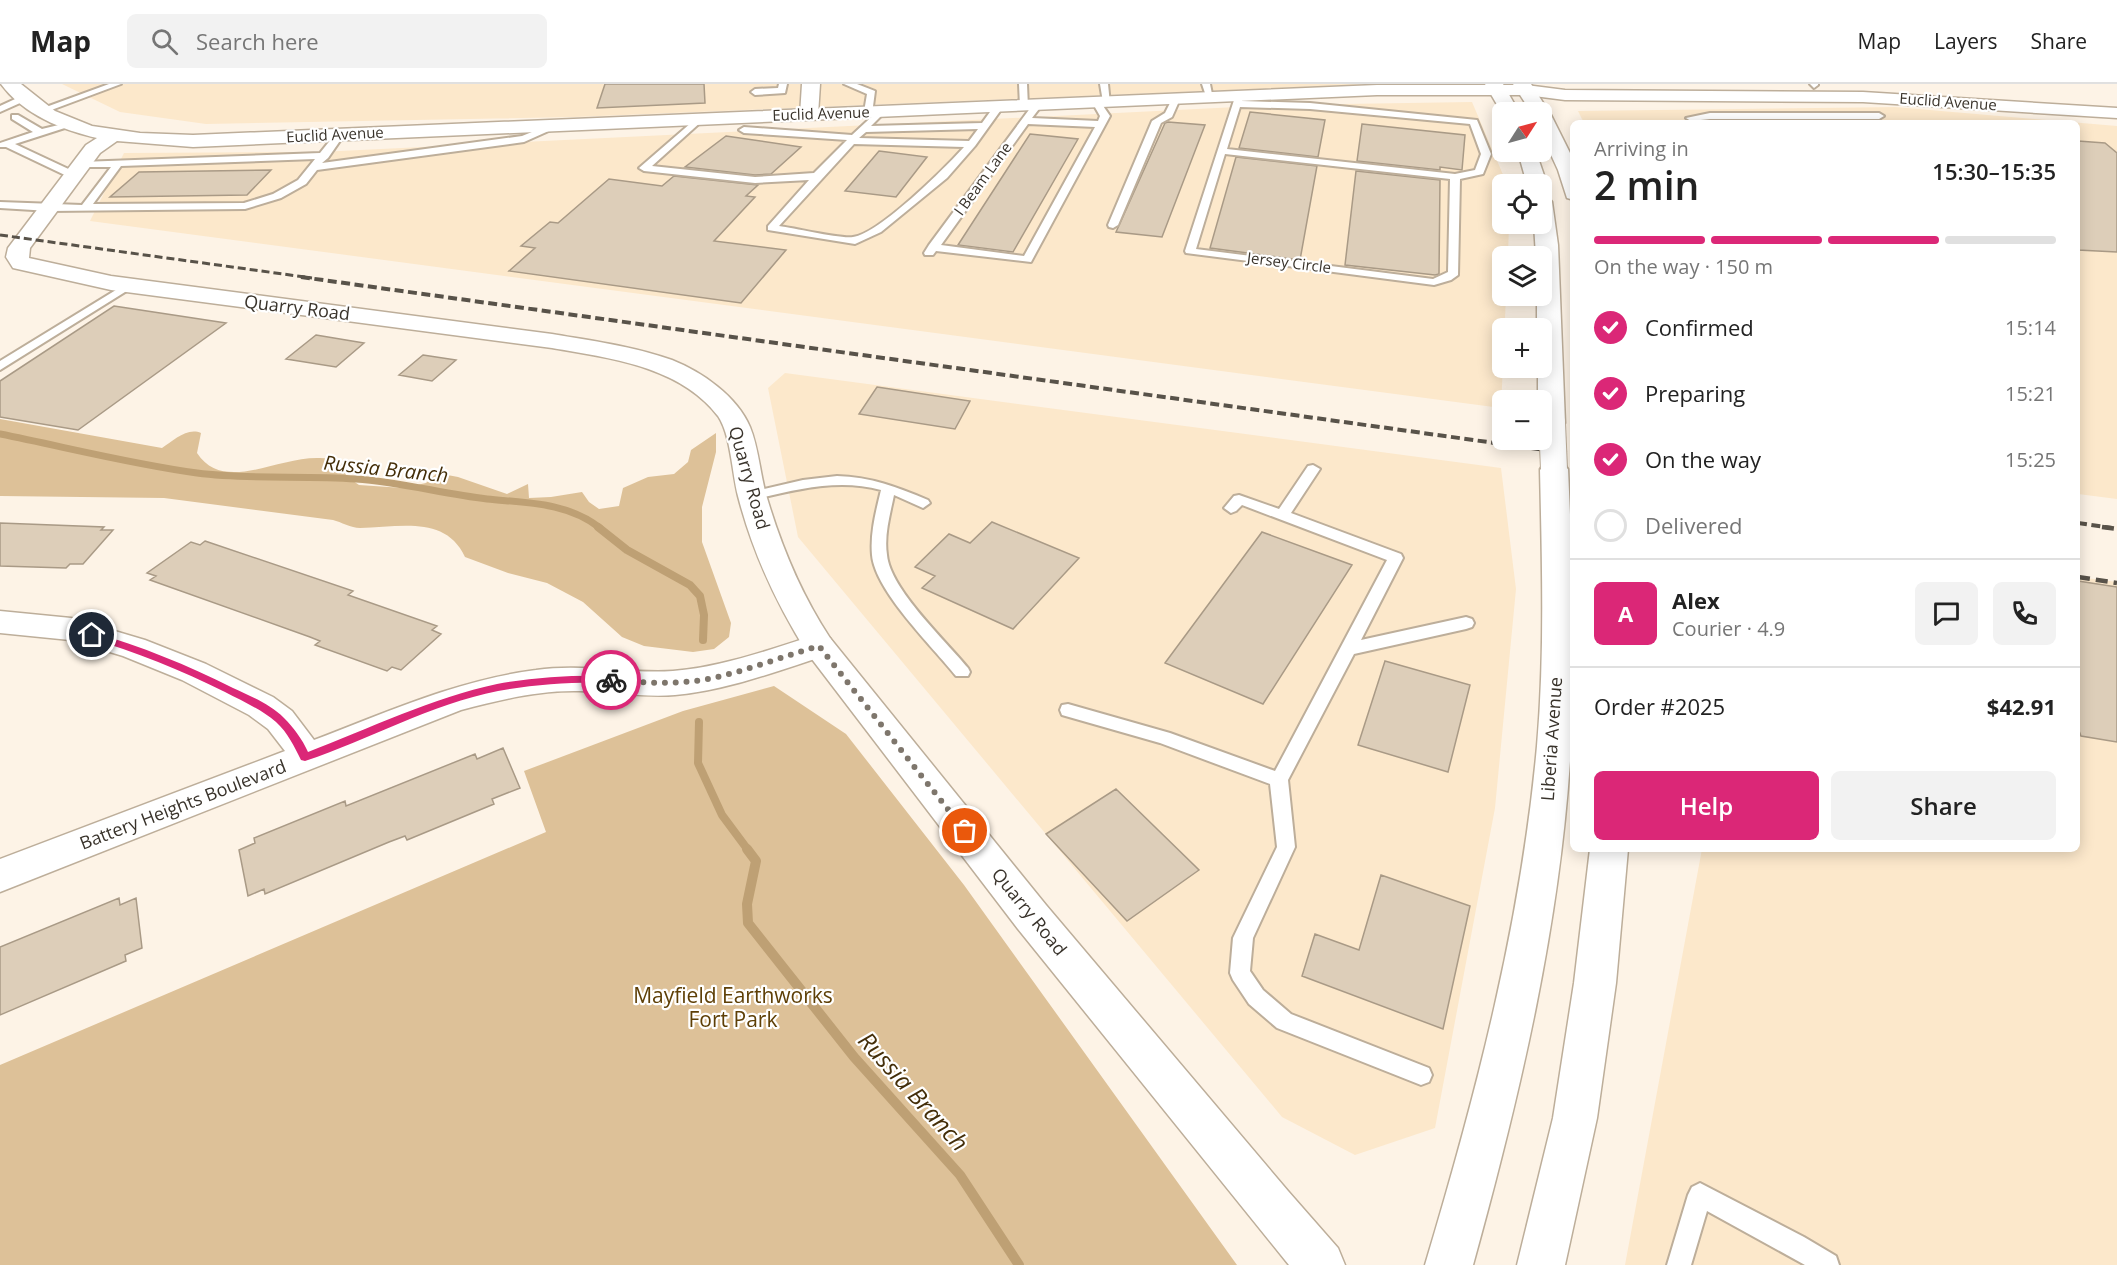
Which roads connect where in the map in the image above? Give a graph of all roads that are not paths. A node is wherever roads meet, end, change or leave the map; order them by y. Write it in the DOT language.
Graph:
graph roads {
  1 [pos="10,84"];
  2 [pos="117,84"];
  3 [pos="783,84"];
  4 [pos="811,84"];
  5 [pos="848,84"];
  6 [pos="1023,84"];
  7 [pos="1814,84"];
  8 [pos="1368,87"];
  9 [pos="1417,87"];
  10 [pos="1496,87"];
  11 [pos="1524,87"];
  12 [pos="1295,88"];
  13 [pos="1208,91"];
  14 [pos="755,92"];
  15 [pos="1102,96"];
  16 [pos="26,97"];
  17 [pos="1176,99"];
  18 [pos="1238,100"];
  19 [pos="2117,101"];
  20 [pos="1504,102"];
  21 [pos="1533,102"];
  22 [pos="998,107"];
  23 [pos="0,109"];
  24 [pos="43,110"];
  25 [pos="1029,110"];
  26 [pos="1687,110"];
  27 [pos="2117,112"];
  28 [pos="809,115"];
  29 [pos="1879,116"];
  30 [pos="15,117"];
  31 [pos="871,118"];
  32 [pos="699,119"];
  33 [pos="68,124"];
  34 [pos="1101,124"];
  35 [pos="557,125"];
  36 [pos="985,126"];
  37 [pos="744,130"];
  38 [pos="41,133"];
  39 [pos="339,135"];
  40 [pos="1552,137"];
  41 [pos="853,139"];
  42 [pos="972,144"];
  43 [pos="3,145"];
  44 [pos="117,149"];
  45 [pos="1222,151"];
  46 [pos="325,156"];
  47 [pos="315,167"];
  48 [pos="77,170"];
  49 [pos="817,176"];
  50 [pos="1455,177"];
  51 [pos="1570,178"];
  52 [pos="0,205"];
  53 [pos="50,208"];
  54 [pos="85,208"];
  55 [pos="1113,225"];
  56 [pos="1546,234"];
  57 [pos="129,285"];
  58 [pos="0,366"];
  59 [pos="1313,469"];
  60 [pos="888,488"];
  61 [pos="752,496"];
  62 [pos="923,503"];
  63 [pos="1231,508"];
  64 [pos="1283,514"];
  65 [pos="0,622"];
  66 [pos="1466,623"];
  67 [pos="819,646"];
  68 [pos="1348,649"];
  69 [pos="962,672"];
  70 [pos="1068,710"];
  71 [pos="305,757"];
  72 [pos="1279,780"];
  73 [pos="1609,852"];
  74 [pos="0,876"];
  75 [pos="1421,1075"];
  76 [pos="1321,1265"];
  77 [pos="1449,1265"];
  78 [pos="1541,1265"];
  79 [pos="1679,1265"];
  80 [pos="1827,1265"];
  1 -- 16 [label="main road"];
  2 -- 24 [label="lane"];
  3 -- 14 [label="lane"];
  4 -- 28 [label="main road"];
  5 -- 31 [label="lane"];
  6 -- 25 [label="lane"];
  7 -- 11 [label="main road, Euclid Avenue"];
  7 -- 19 [label="main road, Euclid Avenue"];
  8 -- 9 [label="main road, Euclid Avenue"];
  8 -- 12 [label="main road, Euclid Avenue"];
  9 -- 10 [label="main road, Euclid Avenue"];
  10 -- 11 [label="main road, Euclid Avenue"];
  10 -- 20 [label="main road"];
  11 -- 21 [label="main road"];
  11 -- 26 [label="main road, Euclid Avenue"];
  12 -- 18 [label="main road, Euclid Avenue"];
  13 -- 17 [label="main road, Euclid Avenue"];
  13 -- 18 [label="main road, Euclid Avenue"];
  15 -- 17 [label="main road, Euclid Avenue"];
  15 -- 25 [label="main road, Euclid Avenue"];
  15 -- 34 [label="lane"];
  16 -- 23 [label="lane"];
  16 -- 24 [label="main road"];
  17 -- 55 [label="lane"];
  18 -- 45 [label="lane, Jersey Circle"];
  18 -- 50 [label="lane"];
  22 -- 25 [label="main road, Euclid Avenue"];
  22 -- 31 [label="main road, Euclid Avenue"];
  22 -- 36 [label="lane"];
  24 -- 33 [label="main road"];
  25 -- 34 [label="lane"];
  25 -- 34 [label="lane, I Beam Lane"];
  26 -- 27 [label="main road, Euclid Avenue"];
  26 -- 29 [label="lane"];
  28 -- 31 [label="main road, Euclid Avenue"];
  28 -- 32 [label="main road, Euclid Avenue"];
  30 -- 38 [label="lane"];
  31 -- 36 [label="lane"];
  31 -- 41 [label="lane"];
  32 -- 35 [label="main road, Euclid Avenue"];
  32 -- 49 [label="lane"];
  33 -- 38 [label="lane"];
  33 -- 44 [label="main road"];
  35 -- 39 [label="main road, Euclid Avenue"];
  35 -- 47 [label="lane"];
  36 -- 42 [label="lane"];
  37 -- 41 [label="lane"];
  38 -- 43 [label="lane"];
  39 -- 44 [label="main road, Euclid Avenue"];
  39 -- 46 [label="lane"];
  40 -- 51 [label="main road"];
  41 -- 42 [label="lane"];
  41 -- 49 [label="lane"];
  42 -- 49 [label="lane"];
  43 -- 48 [label="lane"];
  44 -- 46 [label="lane"];
  44 -- 48 [label="main road, Quarry Road"];
  44 -- 54 [label="lane"];
  45 -- 50 [label="lane"];
  45 -- 50 [label="lane, Jersey Circle"];
  46 -- 47 [label="lane"];
  47 -- 54 [label="lane"];
  48 -- 53 [label="main road, Quarry Road"];
  52 -- 53 [label="lane"];
  53 -- 54 [label="lane"];
  53 -- 57 [label="main road, Quarry Road"];
  56 -- 77 [label="main road, Liberia Avenue, bridge"];
  57 -- 58 [label="lane"];
  57 -- 61 [label="main road, Quarry Road"];
  59 -- 64 [label="lane"];
  60 -- 61 [label="lane"];
  60 -- 62 [label="lane"];
  60 -- 69 [label="lane"];
  61 -- 67 [label="main road, Quarry Road"];
  63 -- 64 [label="lane"];
  64 -- 68 [label="lane"];
  65 -- 71 [label="main road"];
  66 -- 68 [label="lane"];
  67 -- 71 [label="main road, Battery Heights Boulevard"];
  67 -- 76 [label="main road, Quarry Road"];
  68 -- 72 [label="lane"];
  70 -- 72 [label="lane"];
  71 -- 74 [label="main road, Battery Heights Boulevard"];
  72 -- 75 [label="lane"];
  73 -- 78 [label="main road"];
  79 -- 80 [label="lane"];
}
